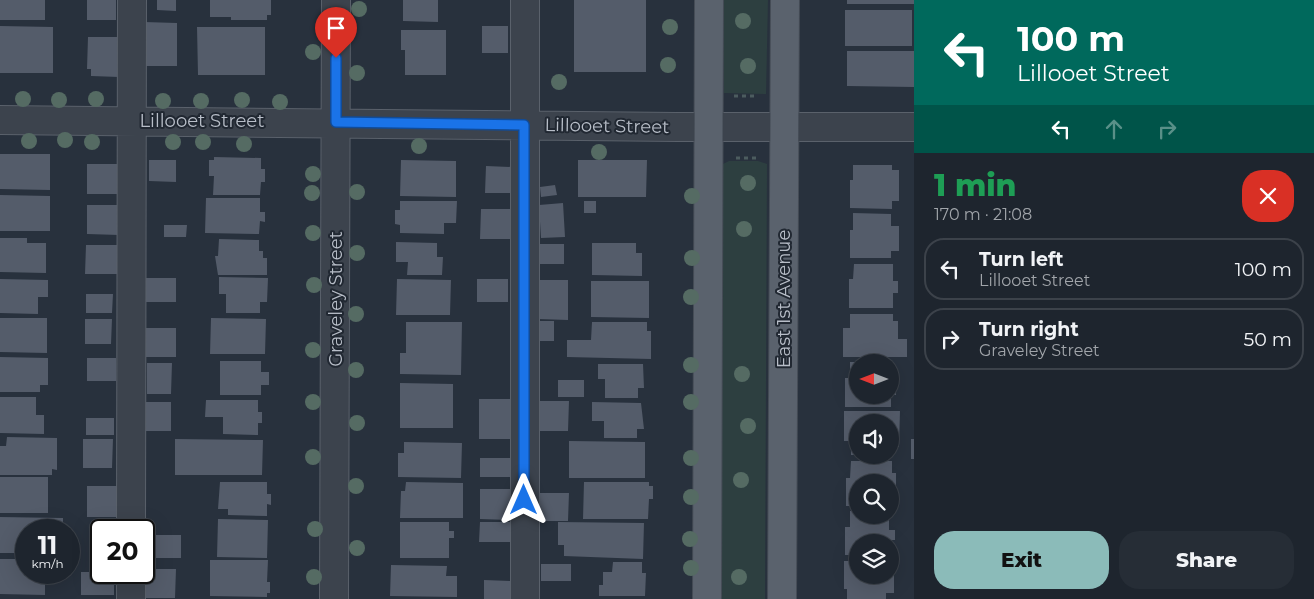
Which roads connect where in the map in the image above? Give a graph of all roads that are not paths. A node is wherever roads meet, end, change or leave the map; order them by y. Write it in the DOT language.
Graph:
graph roads {
  1 [pos="132,0"];
  2 [pos="336,0"];
  3 [pos="525,0"];
  4 [pos="709,0"];
  5 [pos="785,0"];
  6 [pos="0,120"];
  7 [pos="132,120"];
  8 [pos="336,122"];
  9 [pos="524,125"];
  10 [pos="784,125"];
  11 [pos="708,126"];
  12 [pos="914,127"];
  13 [pos="131,519"];
  14 [pos="131,584"];
  15 [pos="131,599"];
  16 [pos="334,599"];
  17 [pos="524,599"];
  18 [pos="707,599"];
  19 [pos="782,599"];
  1 -- 7 [label="street"];
  2 -- 8 [label="street, Graveley Street"];
  3 -- 9 [label="street"];
  4 -- 11 [label="main road"];
  5 -- 10 [label="main road, East 1st Avenue"];
  6 -- 7 [label="street, Lillooet Street"];
  7 -- 8 [label="street, Lillooet Street"];
  7 -- 13 [label="street"];
  8 -- 9 [label="street, Lillooet Street"];
  8 -- 16 [label="street, Graveley Street"];
  9 -- 11 [label="street, Lillooet Street"];
  9 -- 17 [label="street"];
  10 -- 11 [label="street, Lillooet Street"];
  10 -- 12 [label="street, Lillooet Street"];
  10 -- 19 [label="main road, East 1st Avenue"];
  11 -- 18 [label="main road"];
  14 -- 15 [label="street"];
}
